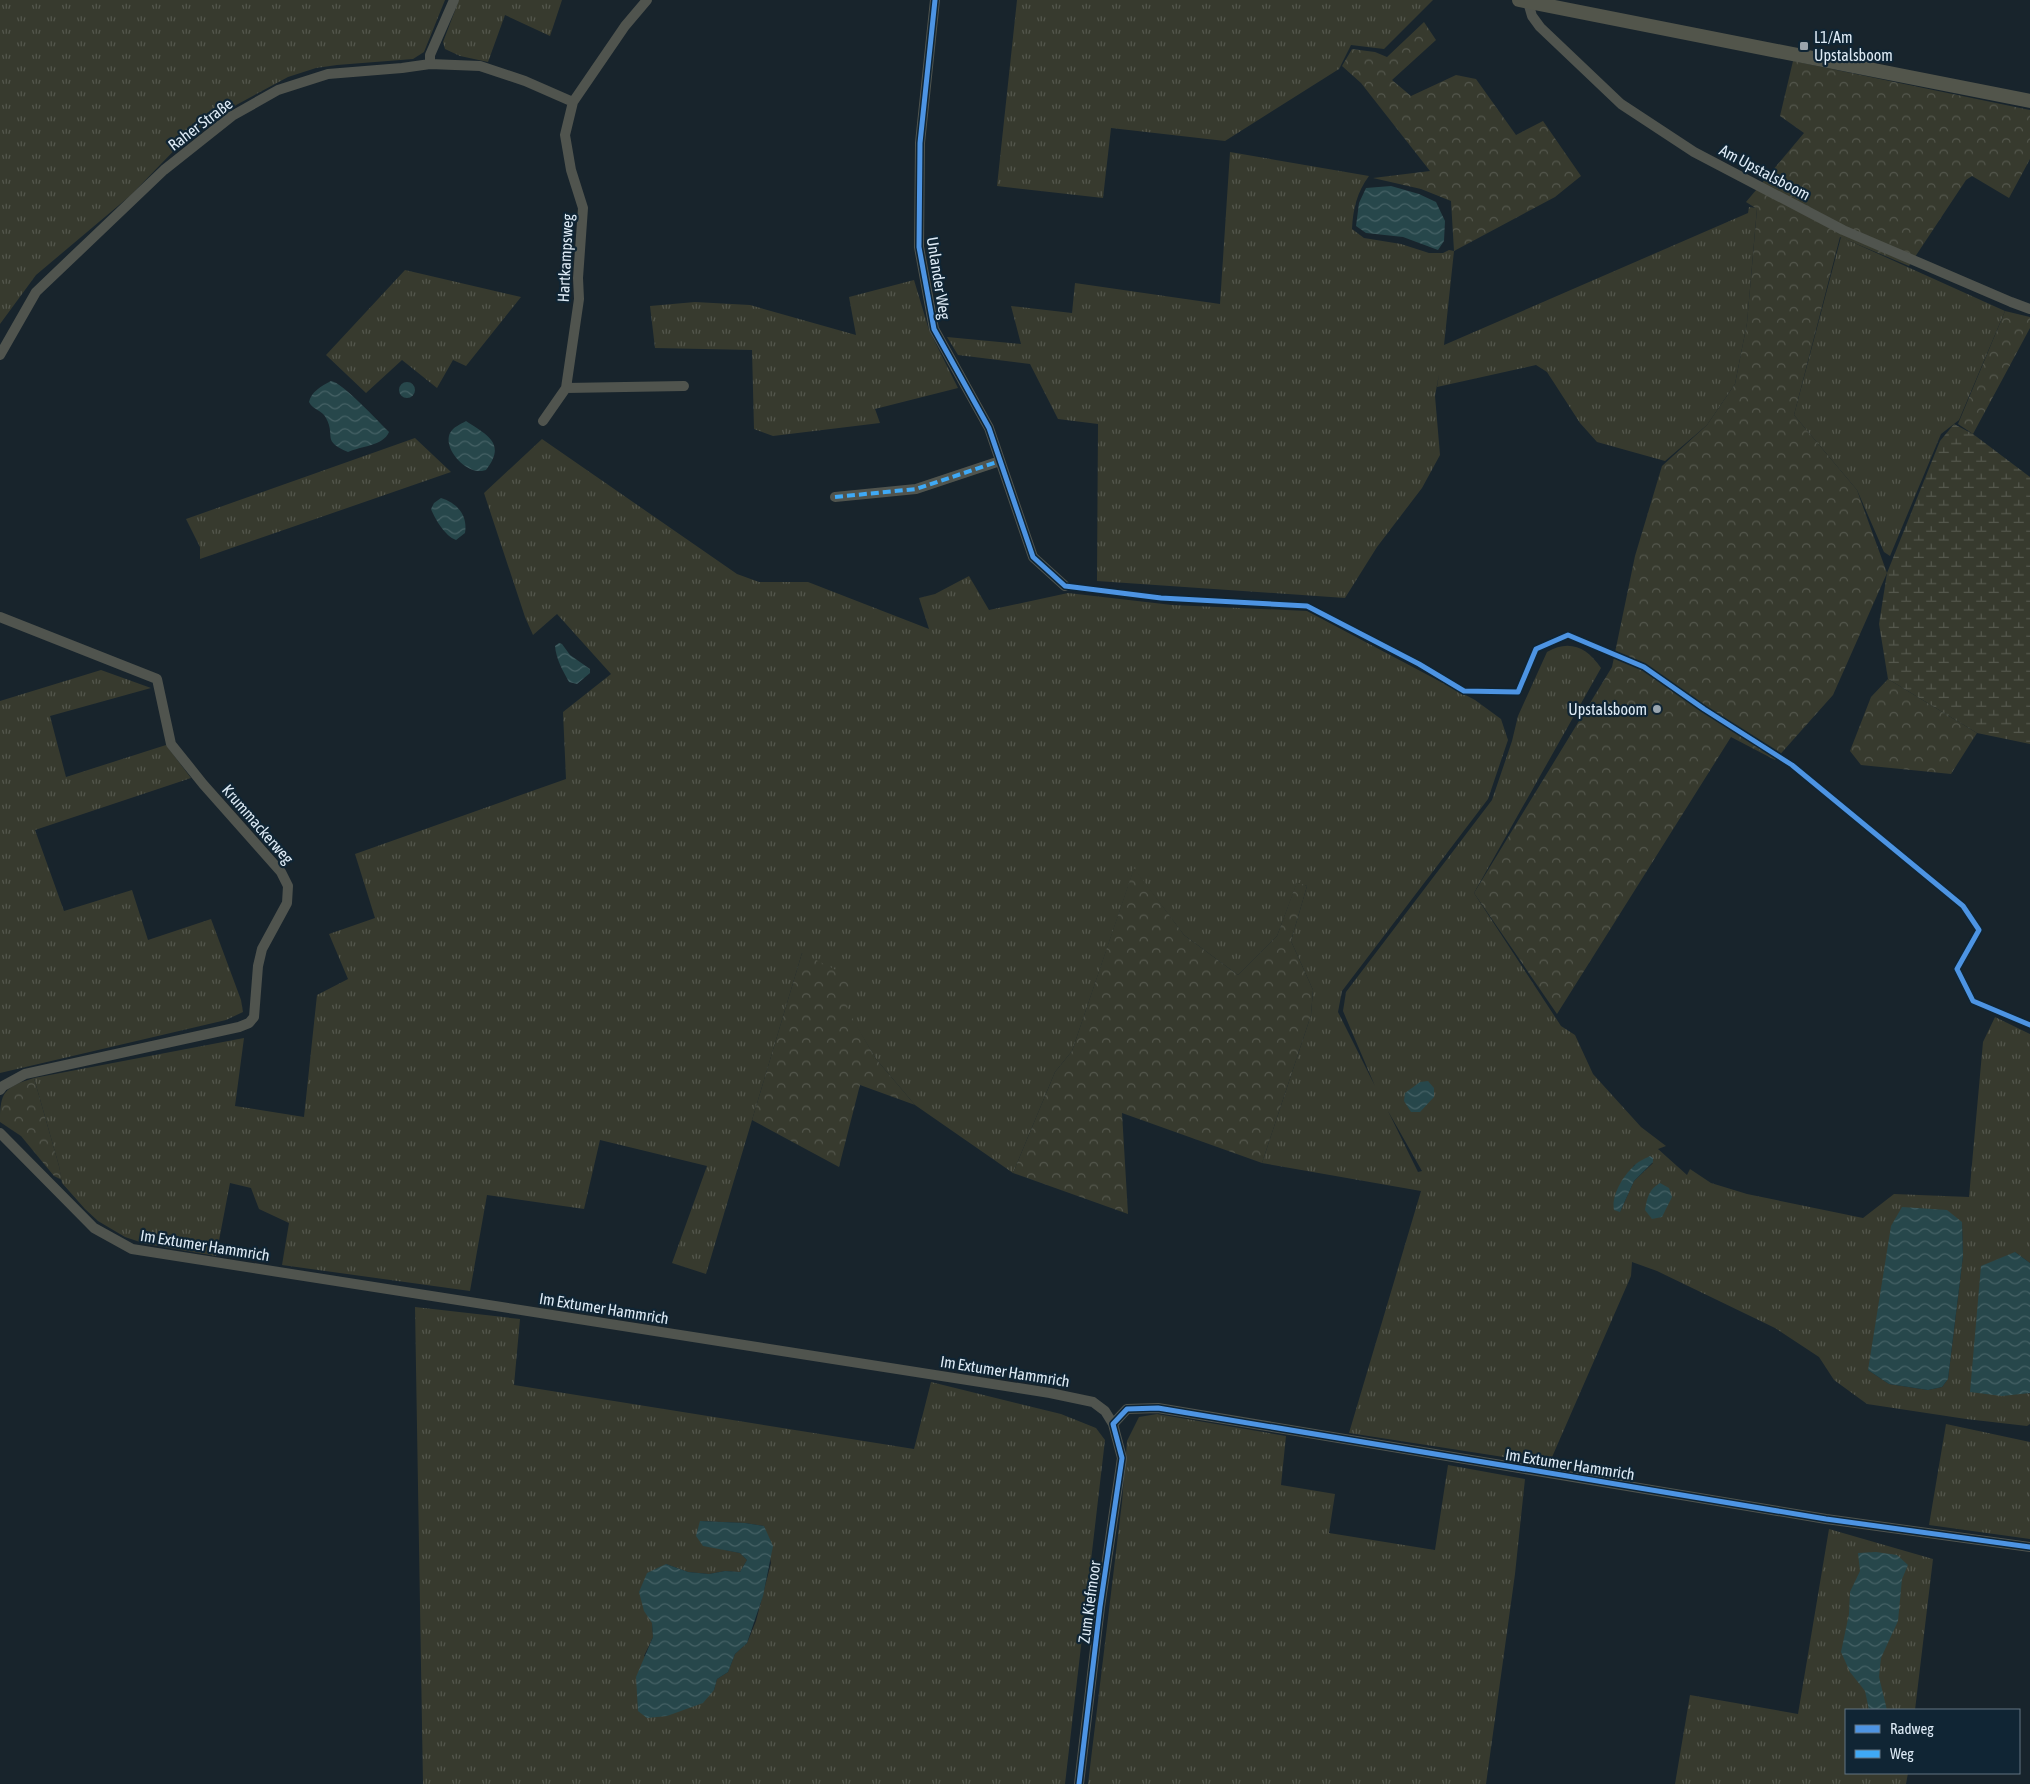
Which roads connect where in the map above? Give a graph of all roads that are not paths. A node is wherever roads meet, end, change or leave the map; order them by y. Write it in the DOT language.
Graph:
graph roads {
  1 [pos="454,0"];
  2 [pos="647,0"];
  3 [pos="935,0"];
  4 [pos="1523,1"];
  5 [pos="430,64"];
  6 [pos="2030,101"];
  7 [pos="573,102"];
  8 [pos="2030,309"];
  9 [pos="0,355"];
  10 [pos="684,386"];
  11 [pos="566,388"];
  12 [pos="544,420"];
  13 [pos="1000,461"];
  14 [pos="835,497"];
  15 [pos="1065,586"];
  16 [pos="0,617"];
  17 [pos="0,1090"];
  18 [pos="0,1133"];
  19 [pos="1113,1424"];
  20 [pos="2030,1547"];
  21 [pos="1079,1784"];
  1 -- 5 [label="street"];
  2 -- 7 [label="street"];
  3 -- 13 [label="street, Unlander Weg"];
  4 -- 6 [label="main road"];
  4 -- 8 [label="street, Am Upstalsboom"];
  5 -- 7 [label="street"];
  5 -- 9 [label="street, Raher Straße"];
  7 -- 11 [label="street, Hartkampsweg"];
  10 -- 11 [label="street"];
  11 -- 12 [label="street, Hartkampsweg"];
  13 -- 14 [label="street"];
  13 -- 15 [label="street, Unlander Weg"];
  16 -- 17 [label="street, Krummackerweg"];
  18 -- 19 [label="street, Im Extumer Hammrich"];
  19 -- 20 [label="street, Im Extumer Hammrich"];
  19 -- 21 [label="street, Zum Kiefmoor"];
}
